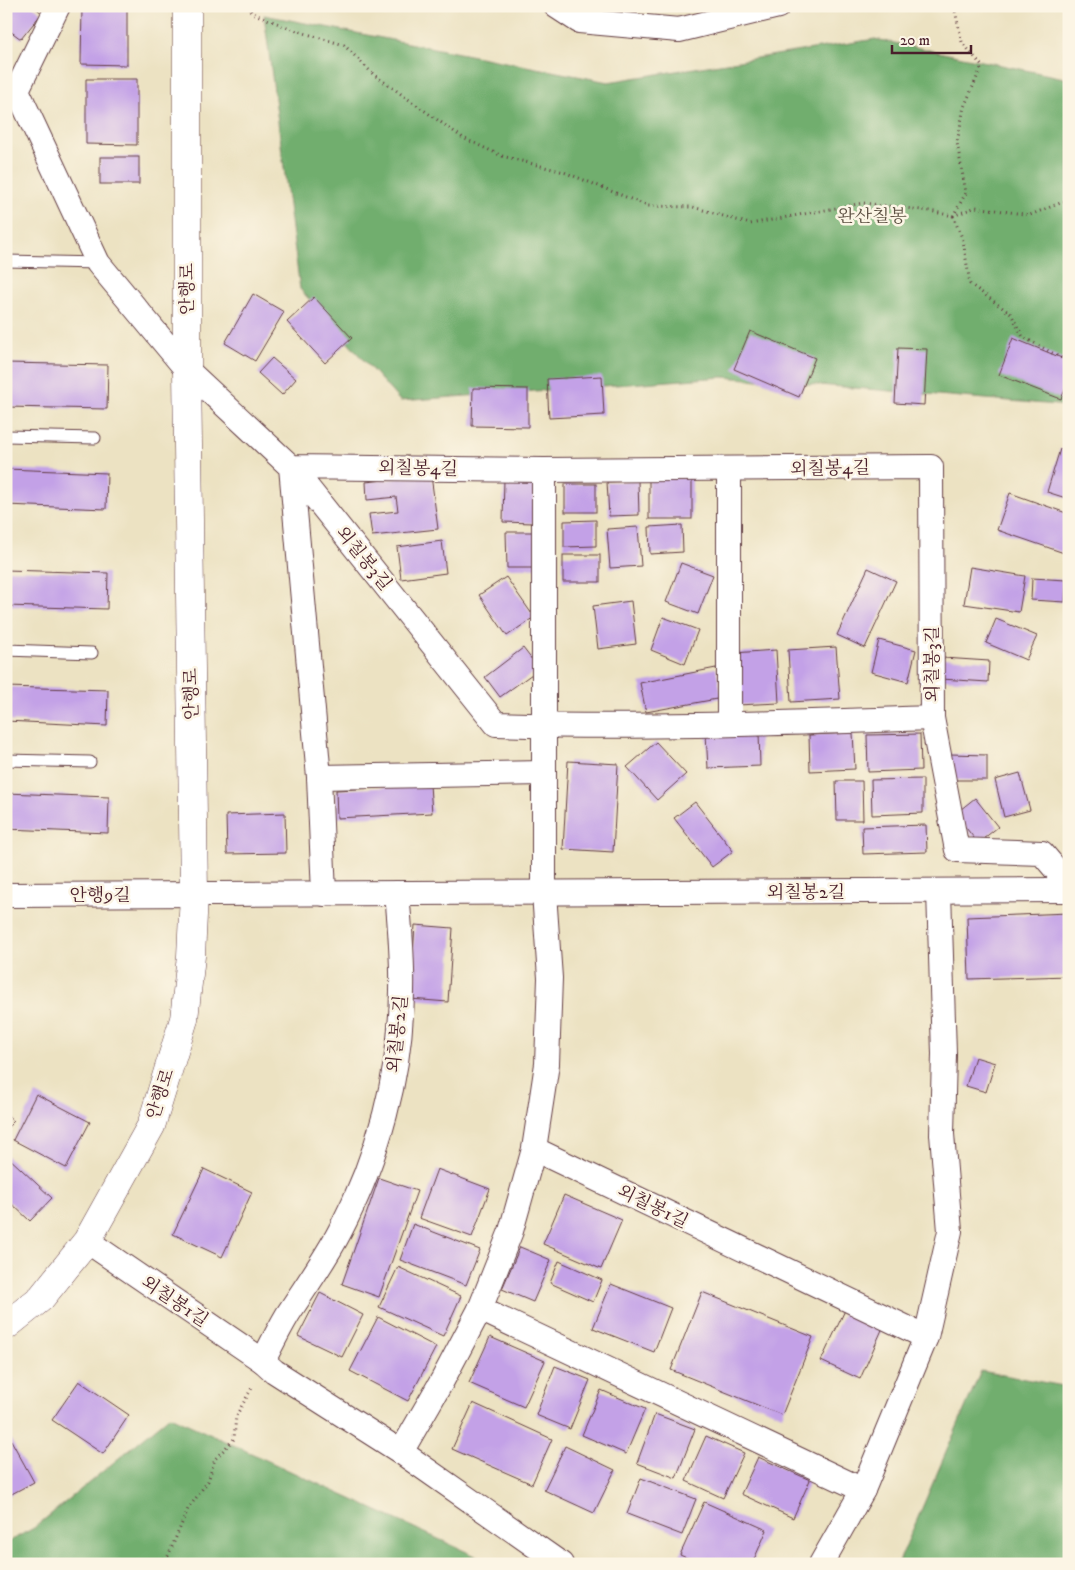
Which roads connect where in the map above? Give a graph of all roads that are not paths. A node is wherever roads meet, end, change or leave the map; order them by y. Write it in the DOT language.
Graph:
graph roads {
  1 [pos="58,6"];
  2 [pos="187,6"];
  3 [pos="556,6"];
  4 [pos="778,6"];
  5 [pos="753,9"];
  6 [pos="12,80"];
  7 [pos="6,261"];
  8 [pos="98,263"];
  9 [pos="187,370"];
  10 [pos="6,436"];
  11 [pos="95,438"];
  12 [pos="291,467"];
  13 [pos="931,467"];
  14 [pos="729,469"];
  15 [pos="544,470"];
  16 [pos="6,650"];
  17 [pos="92,653"];
  18 [pos="932,718"];
  19 [pos="729,724"];
  20 [pos="543,725"];
  21 [pos="6,760"];
  22 [pos="90,762"];
  23 [pos="544,773"];
  24 [pos="318,777"];
  25 [pos="1069,885"];
  26 [pos="1069,890"];
  27 [pos="939,891"];
  28 [pos="397,893"];
  29 [pos="544,893"];
  30 [pos="194,894"];
  31 [pos="324,894"];
  32 [pos="6,895"];
  33 [pos="534,1149"];
  34 [pos="87,1241"];
  35 [pos="480,1309"];
  36 [pos="6,1326"];
  37 [pos="926,1337"];
  38 [pos="268,1366"];
  39 [pos="401,1452"];
  40 [pos="863,1490"];
  41 [pos="561,1564"];
  42 [pos="821,1564"];
  1 -- 6 [label="street"];
  2 -- 9 [label="street, 안행로"];
  3 -- 5 [label="street"];
  4 -- 5 [label="street"];
  6 -- 8 [label="street, 외칠봉3길"];
  7 -- 8 [label="lane"];
  8 -- 9 [label="street, 외칠봉3길"];
  9 -- 12 [label="street, 외칠봉3길"];
  9 -- 30 [label="street, 안행로"];
  10 -- 11 [label="lane"];
  12 -- 15 [label="street, 외칠봉4길"];
  12 -- 20 [label="street, 외칠봉3길"];
  12 -- 24 [label="street"];
  13 -- 14 [label="street, 외칠봉4길"];
  13 -- 18 [label="street, 외칠봉3길"];
  14 -- 15 [label="street, 외칠봉4길"];
  14 -- 19 [label="street"];
  15 -- 20 [label="street"];
  16 -- 17 [label="lane"];
  18 -- 19 [label="street, 외칠봉3길"];
  18 -- 25 [label="street"];
  19 -- 20 [label="street, 외칠봉3길"];
  20 -- 23 [label="street"];
  21 -- 22 [label="lane"];
  23 -- 24 [label="street"];
  23 -- 29 [label="street"];
  24 -- 31 [label="street"];
  26 -- 27 [label="street, 외칠봉2길"];
  27 -- 29 [label="street, 외칠봉2길"];
  27 -- 37 [label="street"];
  28 -- 29 [label="street, 외칠봉2길"];
  28 -- 31 [label="street, 외칠봉2길"];
  28 -- 38 [label="street, 외칠봉2길"];
  29 -- 33 [label="street"];
  30 -- 31 [label="street, 외칠봉2길"];
  30 -- 32 [label="street, 안행9길"];
  30 -- 34 [label="street, 안행로"];
  33 -- 35 [label="street"];
  33 -- 37 [label="street, 외칠봉1길"];
  34 -- 36 [label="street, 안행로"];
  34 -- 38 [label="street, 외칠봉1길"];
  35 -- 39 [label="street"];
  35 -- 40 [label="street"];
  37 -- 40 [label="street"];
  38 -- 39 [label="street, 외칠봉1길"];
  39 -- 41 [label="street, 외칠봉1길"];
  40 -- 42 [label="street"];
}
